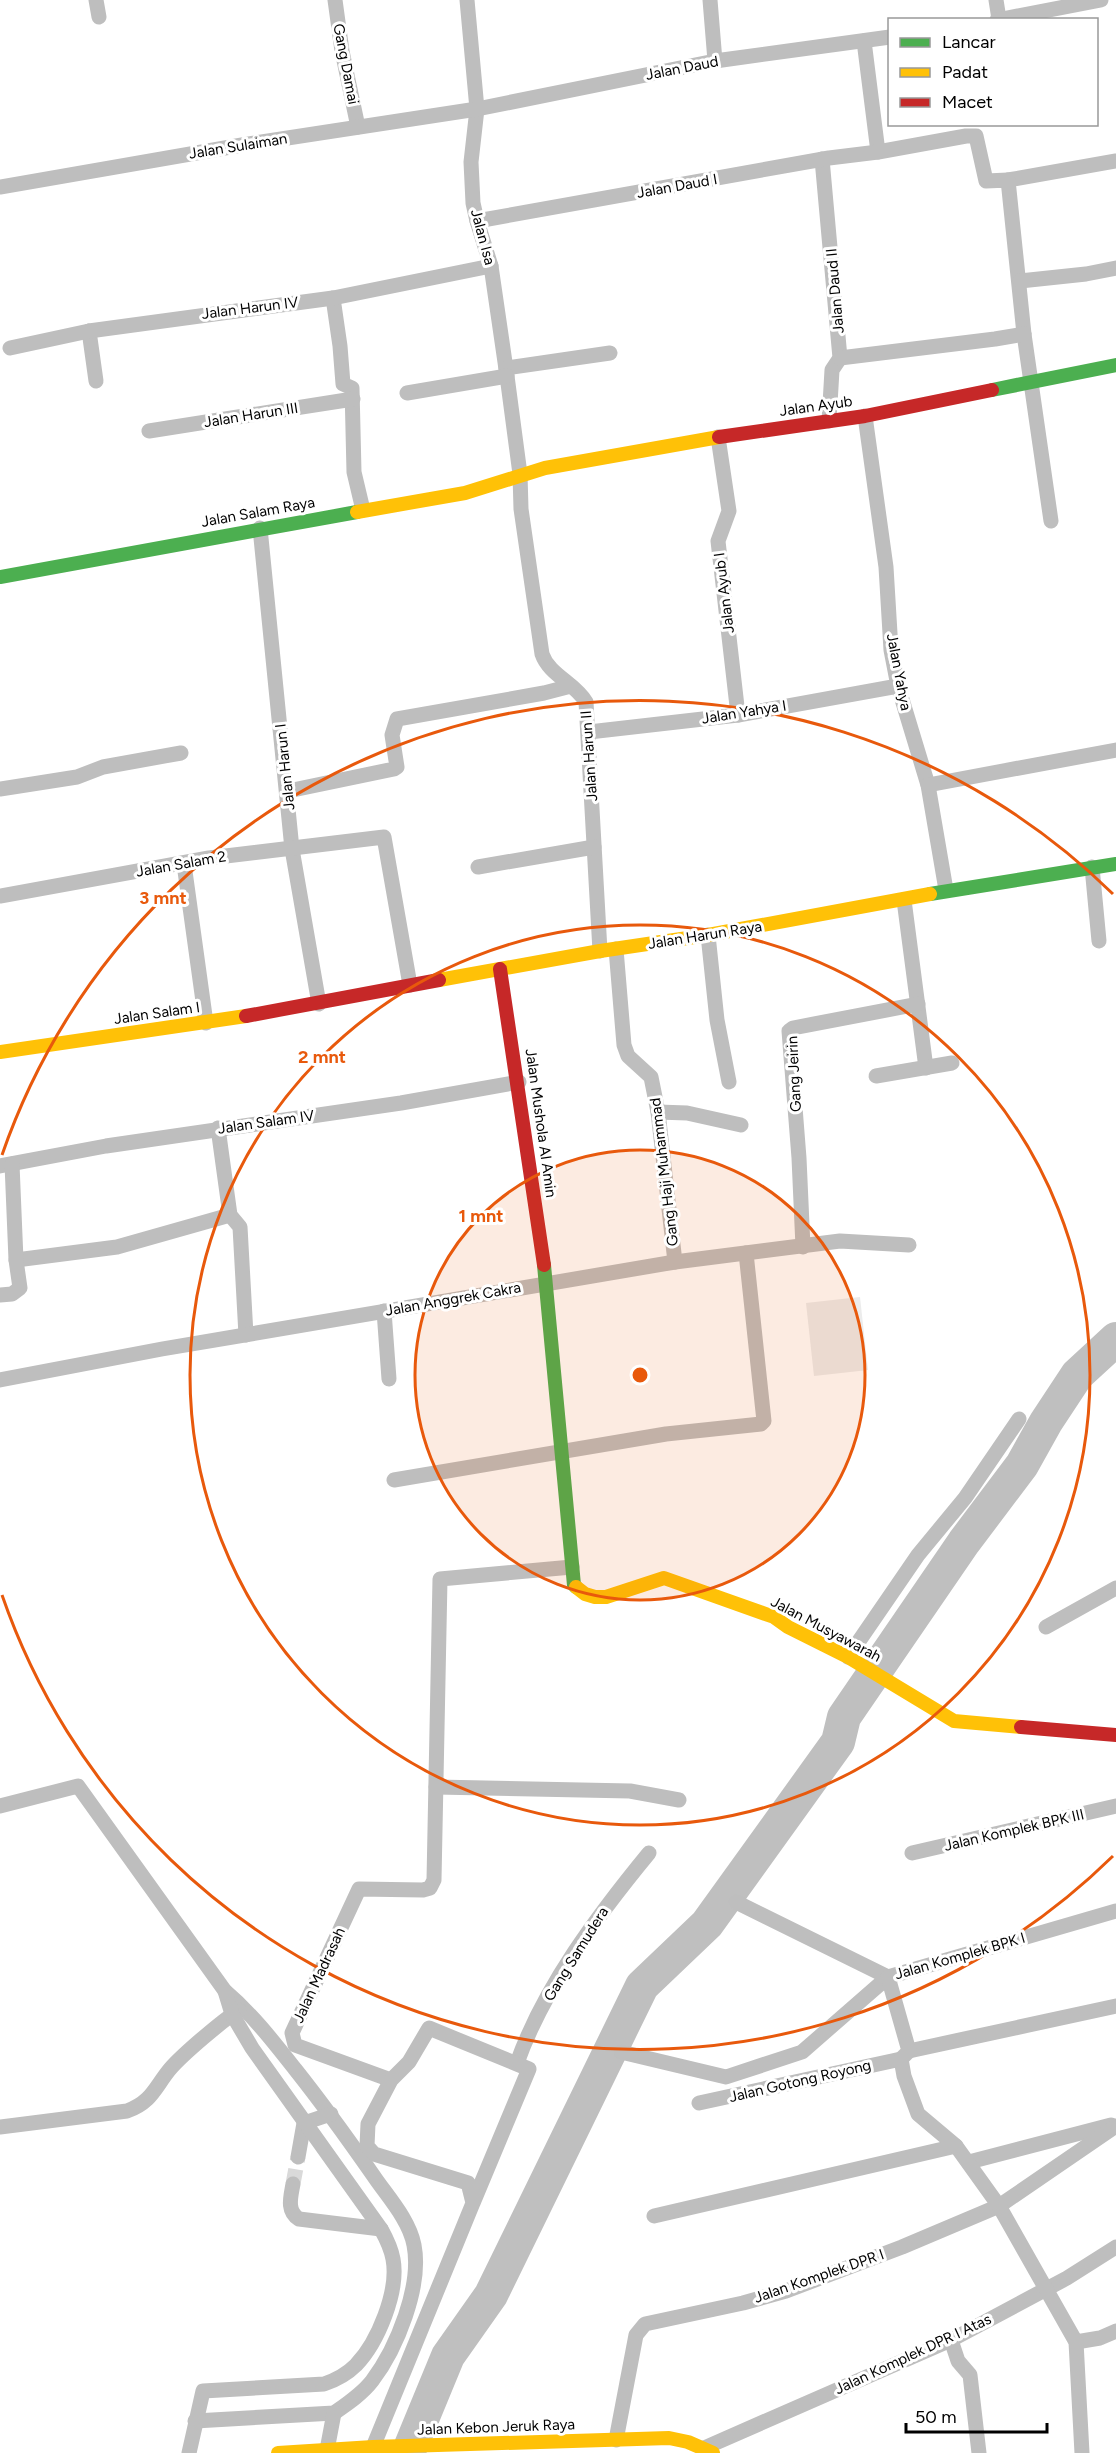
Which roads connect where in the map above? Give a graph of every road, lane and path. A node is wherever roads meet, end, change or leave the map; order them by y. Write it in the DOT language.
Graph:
graph roads {
  1 [pos="96,0"];
  2 [pos="335,0"];
  3 [pos="467,0"];
  4 [pos="710,0"];
  5 [pos="996,0"];
  6 [pos="1101,0"];
  7 [pos="99,17"];
  8 [pos="998,18"];
  9 [pos="1003,18"];
  10 [pos="888,37"];
  11 [pos="864,41"];
  12 [pos="715,61"];
  13 [pos="477,109"];
  14 [pos="358,127"];
  15 [pos="879,152"];
  16 [pos="822,159"];
  17 [pos="1116,161"];
  18 [pos="1008,180"];
  19 [pos="0,187"];
  20 [pos="477,221"];
  21 [pos="491,266"];
  22 [pos="1116,268"];
  23 [pos="1020,281"];
  24 [pos="333,298"];
  25 [pos="89,331"];
  26 [pos="1024,334"];
  27 [pos="10,348"];
  28 [pos="610,353"];
  29 [pos="840,358"];
  30 [pos="1116,365"];
  31 [pos="507,372"];
  32 [pos="96,381"];
  33 [pos="1031,382"];
  34 [pos="407,393"];
  35 [pos="353,399"];
  36 [pos="865,416"];
  37 [pos="829,421"];
  38 [pos="149,431"];
  39 [pos="718,437"];
  40 [pos="520,474"];
  41 [pos="363,510"];
  42 [pos="1051,521"];
  43 [pos="260,528"];
  44 [pos="0,577"];
  45 [pos="571,686"];
  46 [pos="898,686"];
  47 [pos="738,715"];
  48 [pos="589,732"];
  49 [pos="1116,750"];
  50 [pos="181,753"];
  51 [pos="928,785"];
  52 [pos="0,789"];
  53 [pos="288,791"];
  54 [pos="594,847"];
  55 [pos="292,849"];
  56 [pos="184,864"];
  57 [pos="1116,864"];
  58 [pos="478,867"];
  59 [pos="1092,867"];
  60 [pos="946,890"];
  61 [pos="0,896"];
  62 [pos="904,900"];
  63 [pos="708,935"];
  64 [pos="1099,941"];
  65 [pos="616,949"];
  66 [pos="600,951"];
  67 [pos="500,969"];
  68 [pos="410,985"];
  69 [pos="319,1004"];
  70 [pos="918,1004"];
  71 [pos="206,1023"];
  72 [pos="0,1052"];
  73 [pos="952,1063"];
  74 [pos="926,1068"];
  75 [pos="876,1076"];
  76 [pos="519,1082"];
  77 [pos="729,1082"];
  78 [pos="658,1112"];
  79 [pos="741,1125"];
  80 [pos="218,1128"];
  81 [pos="6,1165"];
  82 [pos="230,1215"];
  83 [pos="909,1245"];
  84 [pos="803,1247"];
  85 [pos="746,1253"];
  86 [pos="16,1260"];
  87 [pos="675,1262"];
  88 [pos="547,1282"];
  89 [pos="0,1295"];
  90 [pos="384,1311"];
  91 [pos="246,1335"];
  92 [pos="389,1379"];
  93 [pos="0,1380"];
  94 [pos="1019,1419"];
  95 [pos="562,1451"];
  96 [pos="394,1480"];
  97 [pos="572,1567"];
  98 [pos="1116,1588"];
  99 [pos="1046,1627"];
  100 [pos="849,1658"];
  101 [pos="1116,1735"];
  102 [pos="436,1787"];
  103 [pos="679,1800"];
  104 [pos="0,1806"];
  105 [pos="1116,1806"];
  106 [pos="649,1853"];
  107 [pos="912,1853"];
  108 [pos="736,1902"];
  109 [pos="1116,1911"];
  110 [pos="888,1977"];
  111 [pos="1116,2006"];
  112 [pos="238,2011"];
  113 [pos="621,2052"];
  114 [pos="905,2055"];
  115 [pos="517,2063"];
  116 [pos="391,2080"];
  117 [pos="699,2103"];
  118 [pos="331,2114"];
  119 [pos="304,2123"];
  120 [pos="1116,2125"];
  121 [pos="0,2127"];
  122 [pos="956,2146"];
  123 [pos="298,2157"];
  124 [pos="969,2162"];
  125 [pos="294,2184"];
  126 [pos="473,2203"];
  127 [pos="999,2206"];
  128 [pos="654,2216"];
  129 [pos="381,2229"];
  130 [pos="1116,2247"];
  131 [pos="1047,2289"];
  132 [pos="1116,2331"];
  133 [pos="951,2340"];
  134 [pos="1076,2342"];
  135 [pos="334,2413"];
  136 [pos="195,2421"];
  137 [pos="616,2440"];
  138 [pos="373,2447"];
  139 [pos="510,2448"];
  140 [pos="327,2450"];
  141 [pos="708,2450"];
  142 [pos="189,2453"];
  143 [pos="278,2453"];
  144 [pos="979,2453"];
  145 [pos="1082,2453"];
  1 -- 7 [label="street"];
  2 -- 14 [label="street, Gang Damai"];
  3 -- 13 [label="street, Jalan Isa"];
  4 -- 12 [label="street"];
  5 -- 8 [label="street"];
  6 -- 9 [label="street"];
  10 -- 11 [label="street, Jalan Daud"];
  11 -- 12 [label="street, Jalan Daud"];
  11 -- 15 [label="street"];
  12 -- 13 [label="street, Jalan Daud"];
  13 -- 14 [label="street, Jalan Sulaiman"];
  13 -- 20 [label="street, Jalan Isa"];
  14 -- 19 [label="street, Jalan Sulaiman"];
  15 -- 16 [label="street, Jalan Daud I"];
  15 -- 18 [label="street, Jalan Daud I"];
  16 -- 20 [label="street, Jalan Daud I"];
  16 -- 29 [label="street, Jalan Daud II"];
  17 -- 18 [label="street, Jalan Daud I"];
  18 -- 23 [label="street"];
  20 -- 21 [label="street, Jalan Isa"];
  21 -- 24 [label="street, Jalan Harun IV"];
  21 -- 31 [label="street, Jalan Isa"];
  22 -- 23 [label="street"];
  23 -- 26 [label="street"];
  24 -- 25 [label="street, Jalan Harun IV"];
  24 -- 35 [label="street"];
  25 -- 27 [label="street, Jalan Harun IV"];
  25 -- 32 [label="street"];
  26 -- 29 [label="street"];
  26 -- 33 [label="street"];
  28 -- 31 [label="street"];
  29 -- 37 [label="street, Jalan Daud II"];
  30 -- 33 [label="street, Jalan Ayub"];
  31 -- 34 [label="street"];
  31 -- 40 [label="street, Jalan Isa"];
  33 -- 36 [label="street, Jalan Ayub"];
  33 -- 42 [label="street"];
  35 -- 38 [label="street, Jalan Harun III"];
  35 -- 41 [label="street"];
  36 -- 37 [label="street, Jalan Ayub"];
  36 -- 46 [label="street, Jalan Yahya"];
  37 -- 39 [label="street, Jalan Ayub"];
  39 -- 40 [label="street, Jalan Ayub"];
  39 -- 47 [label="street, Jalan Ayub I"];
  40 -- 41 [label="street, Jalan Salam Raya"];
  40 -- 45 [label="street, Jalan Harun II"];
  41 -- 43 [label="street, Jalan Salam Raya"];
  43 -- 44 [label="street, Jalan Salam Raya"];
  43 -- 53 [label="street, Jalan Harun I"];
  45 -- 48 [label="street, Jalan Harun II"];
  45 -- 53 [label="street"];
  46 -- 47 [label="street, Jalan Yahya I"];
  46 -- 51 [label="street, Jalan Yahya"];
  47 -- 48 [label="street, Jalan Yahya I"];
  48 -- 54 [label="street, Jalan Harun II"];
  49 -- 51 [label="street"];
  50 -- 52 [label="street"];
  51 -- 60 [label="street, Jalan Yahya"];
  53 -- 55 [label="street, Jalan Harun I"];
  54 -- 58 [label="street"];
  54 -- 66 [label="street, Jalan Harun II"];
  55 -- 56 [label="street, Jalan Salam 2"];
  55 -- 68 [label="street, Jalan Salam 2"];
  55 -- 69 [label="street, Jalan Harun I"];
  56 -- 61 [label="street, Jalan Salam 2"];
  56 -- 71 [label="street"];
  57 -- 59 [label="street, Jalan Harun Raya"];
  59 -- 60 [label="street, Jalan Harun Raya"];
  59 -- 64 [label="street"];
  60 -- 62 [label="street, Jalan Harun Raya"];
  62 -- 63 [label="street, Jalan Harun Raya"];
  62 -- 70 [label="street"];
  63 -- 65 [label="street, Jalan Harun Raya"];
  63 -- 77 [label="street"];
  65 -- 66 [label="street, Jalan Harun Raya"];
  65 -- 78 [label="street, Gang Haji Muhammad"];
  66 -- 67 [label="street, Jalan Harun Raya"];
  67 -- 68 [label="street, Jalan Harun Raya"];
  67 -- 76 [label="street, Jalan Mushola Al Amin"];
  68 -- 69 [label="street, Jalan Harun Raya"];
  69 -- 71 [label="street, Jalan Salam I"];
  70 -- 74 [label="street"];
  70 -- 84 [label="street, Gang Jeirin"];
  71 -- 72 [label="street, Jalan Salam I"];
  73 -- 74 [label="street"];
  74 -- 75 [label="street"];
  76 -- 80 [label="street, Jalan Salam IV"];
  76 -- 88 [label="street, Jalan Mushola Al Amin"];
  78 -- 79 [label="street"];
  78 -- 87 [label="street, Gang Haji Muhammad"];
  80 -- 81 [label="street, Jalan Salam IV"];
  80 -- 82 [label="street"];
  81 -- 86 [label="street, Jalan Salam IV"];
  82 -- 86 [label="street"];
  82 -- 91 [label="street"];
  83 -- 84 [label="street, Jalan Anggrek Cakra"];
  84 -- 85 [label="street, Jalan Anggrek Cakra"];
  85 -- 87 [label="street, Jalan Anggrek Cakra"];
  85 -- 95 [label="street"];
  86 -- 89 [label="street, Jalan Salam IV"];
  87 -- 88 [label="street, Jalan Anggrek Cakra"];
  88 -- 90 [label="street, Jalan Anggrek Cakra"];
  88 -- 95 [label="street, Jalan Musyawarah"];
  90 -- 91 [label="street, Jalan Anggrek Cakra"];
  90 -- 92 [label="street"];
  91 -- 93 [label="street, Jalan Anggrek Cakra"];
  94 -- 100 [label="street"];
  95 -- 96 [label="street"];
  95 -- 97 [label="street, Jalan Musyawarah"];
  97 -- 100 [label="street, Jalan Musyawarah"];
  97 -- 102 [label="street, Jalan Madrasah"];
  98 -- 99 [label="street"];
  100 -- 101 [label="street, Jalan Musyawarah"];
  102 -- 103 [label="street"];
  102 -- 116 [label="street, Jalan Madrasah"];
  104 -- 112 [label="street"];
  105 -- 107 [label="street, Jalan Komplek BPK III"];
  106 -- 115 [label="street, Gang Samudera"];
  108 -- 110 [label="street"];
  109 -- 110 [label="street, Jalan Komplek BPK I"];
  110 -- 113 [label="street"];
  110 -- 114 [label="street, Jalan Komplek BPK I"];
  111 -- 114 [label="street"];
  112 -- 118 [label="street"];
  112 -- 119 [label="street"];
  112 -- 121 [label="street"];
  114 -- 117 [label="street, Jalan Gotong Royong"];
  114 -- 122 [label="street, Jalan Komplek BPK I"];
  115 -- 116 [label="street"];
  115 -- 126 [label="street"];
  116 -- 126 [label="street"];
  118 -- 119 [label="street"];
  118 -- 135 [label="street"];
  119 -- 123 [label="street"];
  119 -- 129 [label="street"];
  120 -- 124 [label="street"];
  120 -- 127 [label="street, Jalan Komplek DPR I"];
  122 -- 124 [label="street"];
  122 -- 128 [label="street"];
  124 -- 127 [label="street"];
  125 -- 129 [label="street"];
  126 -- 138 [label="street"];
  127 -- 131 [label="street"];
  127 -- 137 [label="street, Jalan Komplek DPR I"];
  129 -- 136 [label="street"];
  130 -- 131 [label="street, Jalan Komplek DPR I Atas"];
  131 -- 133 [label="street, Jalan Komplek DPR I Atas"];
  131 -- 134 [label="street"];
  132 -- 134 [label="street"];
  133 -- 141 [label="street, Jalan Komplek DPR I Atas"];
  133 -- 144 [label="street"];
  134 -- 145 [label="street"];
  135 -- 136 [label="street"];
  135 -- 140 [label="street"];
  136 -- 142 [label="street"];
  137 -- 139 [label="street, Jalan Kebon Jeruk Raya"];
  137 -- 141 [label="street, Jalan Kebon Jeruk Raya"];
  138 -- 139 [label="street, Jalan Kebon Jeruk Raya"];
  138 -- 140 [label="street, Jalan Kebon Jeruk Raya"];
  140 -- 143 [label="street, Jalan Kebon Jeruk Raya"];
}
